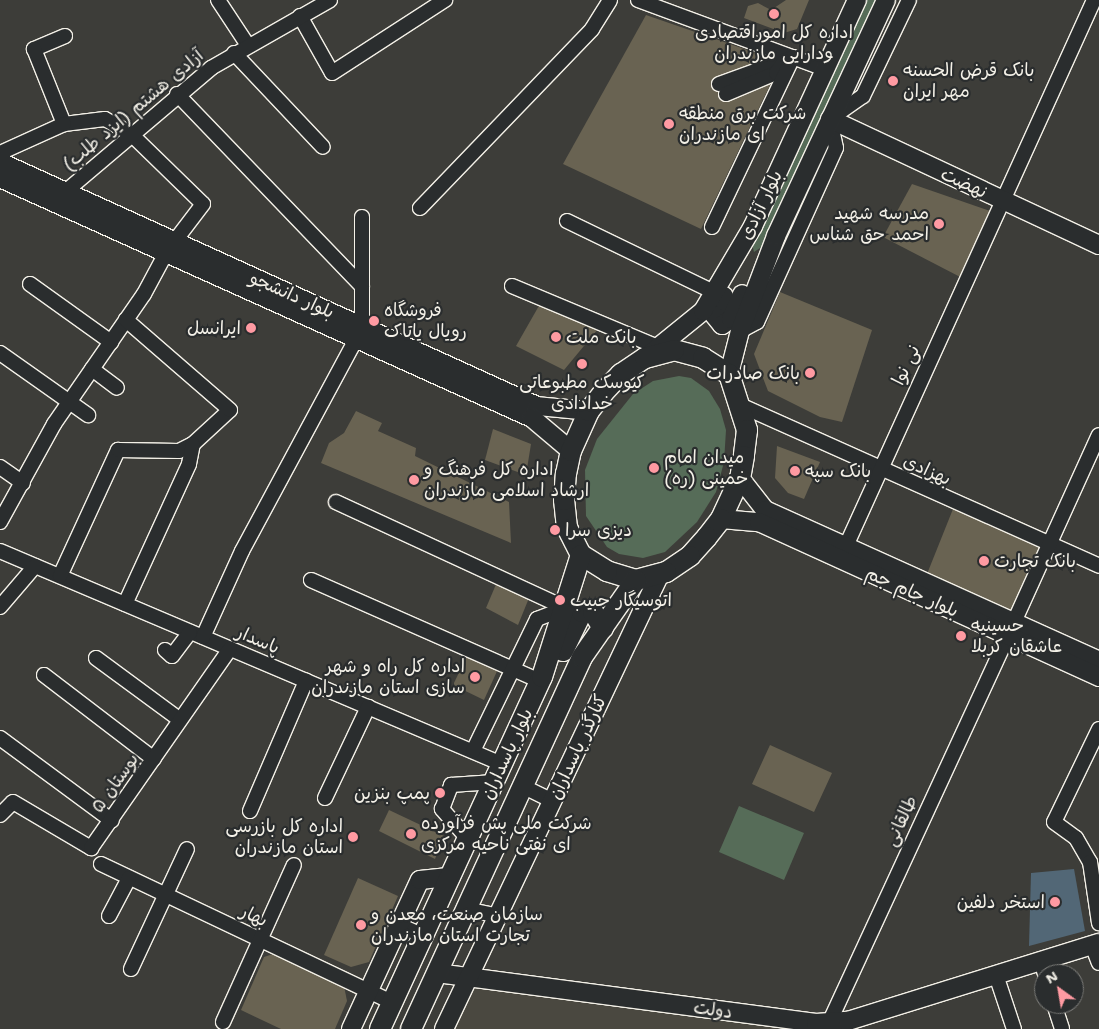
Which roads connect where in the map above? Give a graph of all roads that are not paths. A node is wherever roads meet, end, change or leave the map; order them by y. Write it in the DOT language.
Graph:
graph roads {
  1 [pos="218,0"];
  2 [pos="330,0"];
  3 [pos="445,0"];
  4 [pos="610,0"];
  5 [pos="638,0"];
  6 [pos="857,0"];
  7 [pos="909,0"];
  8 [pos="1094,0"];
  9 [pos="882,8"];
  10 [pos="300,16"];
  11 [pos="897,24"];
  12 [pos="65,36"];
  13 [pos="248,44"];
  14 [pos="234,53"];
  15 [pos="789,60"];
  16 [pos="825,69"];
  17 [pos="722,89"];
  18 [pos="177,94"];
  19 [pos="830,120"];
  20 [pos="64,124"];
  21 [pos="131,134"];
  22 [pos="323,147"];
  23 [pos="0,153"];
  24 [pos="0,162"];
  25 [pos="0,178"];
  26 [pos="65,192"];
  27 [pos="1003,200"];
  28 [pos="420,208"];
  29 [pos="362,217"];
  30 [pos="793,219"];
  31 [pos="567,221"];
  32 [pos="753,226"];
  33 [pos="712,227"];
  34 [pos="776,236"];
  35 [pos="1099,245"];
  36 [pos="170,247"];
  37 [pos="30,284"];
  38 [pos="362,286"];
  39 [pos="512,286"];
  40 [pos="714,292"];
  41 [pos="126,320"];
  42 [pos="740,330"];
  43 [pos="359,333"];
  44 [pos="111,342"];
  45 [pos="651,352"];
  46 [pos="0,353"];
  47 [pos="92,369"];
  48 [pos="729,374"];
  49 [pos="117,388"];
  50 [pos="69,401"];
  51 [pos="742,406"];
  52 [pos="589,411"];
  53 [pos="88,415"];
  54 [pos="1099,435"];
  55 [pos="193,444"];
  56 [pos="571,451"];
  57 [pos="0,466"];
  58 [pos="879,469"];
  59 [pos="740,478"];
  60 [pos="23,483"];
  61 [pos="336,502"];
  62 [pos="722,519"];
  63 [pos="0,522"];
  64 [pos="1048,543"];
  65 [pos="846,546"];
  66 [pos="0,551"];
  67 [pos="581,555"];
  68 [pos="35,566"];
  69 [pos="1099,566"];
  70 [pos="875,567"];
  71 [pos="660,574"];
  72 [pos="60,576"];
  73 [pos="311,580"];
  74 [pos="636,580"];
  75 [pos="125,604"];
  76 [pos="0,607"];
  77 [pos="565,608"];
  78 [pos="602,628"];
  79 [pos="1011,629"];
  80 [pos="196,634"];
  81 [pos="230,648"];
  82 [pos="165,650"];
  83 [pos="96,658"];
  84 [pos="1099,661"];
  85 [pos="512,669"];
  86 [pos="44,675"];
  87 [pos="1099,677"];
  88 [pos="541,679"];
  89 [pos="306,681"];
  90 [pos="368,707"];
  91 [pos="180,720"];
  92 [pos="1099,729"];
  93 [pos="0,738"];
  94 [pos="473,752"];
  95 [pos="154,759"];
  96 [pos="502,764"];
  97 [pos="494,782"];
  98 [pos="522,786"];
  99 [pos="325,798"];
  100 [pos="553,801"];
  101 [pos="250,810"];
  102 [pos="0,815"];
  103 [pos="112,821"];
  104 [pos="468,839"];
  105 [pos="187,848"];
  106 [pos="101,864"];
  107 [pos="294,865"];
  108 [pos="451,877"];
  109 [pos="129,878"];
  110 [pos="165,896"];
  111 [pos="466,909"];
  112 [pos="109,916"];
  113 [pos="498,916"];
  114 [pos="1099,923"];
  115 [pos="399,925"];
  116 [pos="421,935"];
  117 [pos="260,939"];
  118 [pos="1096,944"];
  119 [pos="1099,963"];
  120 [pos="1052,964"];
  121 [pos="1034,969"];
  122 [pos="131,970"];
  123 [pos="437,973"];
  124 [pos="996,975"];
  125 [pos="468,977"];
  126 [pos="369,991"];
  127 [pos="392,1002"];
  128 [pos="1057,1014"];
  129 [pos="223,1022"];
  130 [pos="828,1022"];
  131 [pos="351,1029"];
  132 [pos="380,1029"];
  133 [pos="411,1029"];
  134 [pos="444,1029"];
  135 [pos="1014,1029"];
  136 [pos="1062,1029"];
  1 -- 13 [label="street"];
  2 -- 10 [label="street, آزادی هشتم (ایزد طلب)"];
  3 -- 10 [label="street"];
  4 -- 28 [label="street"];
  5 -- 15 [label="street"];
  6 -- 16 [label="main road, بلوار آزادی"];
  7 -- 11 [label="street"];
  8 -- 27 [label="street, نی نوا"];
  9 -- 11 [label="street"];
  9 -- 19 [label="main road, بلوار آزادی"];
  10 -- 13 [label="street, آزادی هشتم (ایزد طلب)"];
  11 -- 19 [label="street"];
  12 -- 20 [label="street"];
  13 -- 14 [label="street, آزادی هشتم (ایزد طلب)"];
  14 -- 18 [label="street, آزادی هشتم (ایزد طلب)"];
  14 -- 22 [label="street"];
  15 -- 16 [label="street"];
  15 -- 17 [label="street"];
  15 -- 33 [label="street"];
  16 -- 32 [label="main road, بلوار آزادی"];
  18 -- 21 [label="street, آزادی هشتم (ایزد طلب)"];
  18 -- 38 [label="street"];
  19 -- 27 [label="main road, نهضت"];
  19 -- 30 [label="main road, بلوار آزادی"];
  20 -- 21 [label="street"];
  20 -- 23 [label="street"];
  21 -- 26 [label="street, آزادی هشتم (ایزد طلب)"];
  21 -- 36 [label="street"];
  24 -- 26 [label="main road, بلوار دانشجو"];
  25 -- 36 [label="main road, بلوار دانشجو"];
  26 -- 36 [label="main road, بلوار دانشجو"];
  27 -- 35 [label="main road, نهضت"];
  27 -- 58 [label="street, نی نوا"];
  29 -- 38 [label="street"];
  30 -- 34 [label="main road, بلوار آزادی"];
  30 -- 42 [label="street"];
  31 -- 40 [label="street"];
  32 -- 34 [label="main road"];
  32 -- 40 [label="main road, بلوار آزادی"];
  34 -- 42 [label="main road, بلوار آزادی"];
  36 -- 41 [label="street"];
  36 -- 43 [label="main road, بلوار دانشجو"];
  37 -- 44 [label="street"];
  38 -- 43 [label="street"];
  39 -- 45 [label="street"];
  40 -- 45 [label="main road, بلوار آزادی"];
  41 -- 44 [label="street"];
  41 -- 55 [label="street"];
  42 -- 48 [label="main road, بلوار آزادی"];
  43 -- 52 [label="main road, بلوار دانشجو"];
  43 -- 56 [label="main road, بلوار دانشجو"];
  43 -- 80 [label="street"];
  44 -- 47 [label="street"];
  45 -- 48 [label="highway"];
  45 -- 52 [label="highway"];
  46 -- 50 [label="street"];
  47 -- 49 [label="street"];
  47 -- 50 [label="street"];
  48 -- 51 [label="highway"];
  50 -- 53 [label="street"];
  50 -- 60 [label="street"];
  51 -- 58 [label="street, بهزادی"];
  51 -- 59 [label="highway"];
  52 -- 56 [label="highway"];
  54 -- 64 [label="street, طالقانی"];
  55 -- 72 [label="street"];
  55 -- 75 [label="street"];
  56 -- 67 [label="highway"];
  57 -- 60 [label="street"];
  58 -- 64 [label="street, بهزادی"];
  58 -- 65 [label="street, نی نوا"];
  59 -- 62 [label="highway"];
  59 -- 65 [label="main road, بلوار جام جم"];
  60 -- 63 [label="street"];
  61 -- 77 [label="street"];
  62 -- 70 [label="main road, بلوار جام جم"];
  62 -- 71 [label="highway"];
  64 -- 69 [label="street, بهزادی"];
  64 -- 79 [label="street, طالقانی"];
  65 -- 70 [label="main road, بلوار جام جم"];
  66 -- 68 [label="street, پاسدار"];
  67 -- 74 [label="highway"];
  67 -- 77 [label="highway, بلوار پاسداران"];
  68 -- 72 [label="street, پاسدار"];
  68 -- 76 [label="street"];
  70 -- 79 [label="main road, بلوار جام جم"];
  71 -- 74 [label="highway"];
  71 -- 100 [label="main road, کنارگذر پاسداران"];
  72 -- 75 [label="street, پاسدار"];
  73 -- 85 [label="street"];
  74 -- 78 [label="highway, بلوار پاسداران"];
  75 -- 80 [label="street, پاسدار"];
  77 -- 85 [label="street"];
  77 -- 88 [label="highway, بلوار پاسداران"];
  78 -- 88 [label="highway"];
  78 -- 98 [label="highway, بلوار پاسداران"];
  79 -- 84 [label="main road, بلوار جام جم"];
  79 -- 87 [label="main road, بلوار جام جم"];
  79 -- 130 [label="street, طالقانی"];
  80 -- 81 [label="street, پاسدار"];
  80 -- 82 [label="street"];
  81 -- 89 [label="street, پاسدار"];
  81 -- 91 [label="street, بوستان ۵"];
  83 -- 91 [label="street"];
  85 -- 88 [label="street"];
  85 -- 94 [label="street"];
  86 -- 95 [label="street"];
  88 -- 96 [label="highway, بلوار پاسداران"];
  89 -- 90 [label="street, پاسدار"];
  89 -- 101 [label="street"];
  90 -- 94 [label="street, پاسدار"];
  90 -- 99 [label="street"];
  91 -- 95 [label="street, بوستان ۵"];
  92 -- 114 [label="street"];
  93 -- 103 [label="street"];
  94 -- 96 [label="street, پاسدار"];
  95 -- 103 [label="street, بوستان ۵"];
  96 -- 97 [label="highway, بلوار پاسداران"];
  97 -- 104 [label="highway, بلوار پاسداران"];
  97 -- 104 [label="street"];
  98 -- 100 [label="street"];
  98 -- 111 [label="highway, بلوار پاسداران"];
  100 -- 113 [label="main road, کنارگذر پاسداران"];
  102 -- 103 [label="street, بوستان ۵"];
  104 -- 108 [label="highway, بلوار پاسداران"];
  105 -- 110 [label="street"];
  106 -- 109 [label="street, بهار"];
  107 -- 117 [label="street"];
  108 -- 115 [label="main road"];
  108 -- 116 [label="highway, بلوار پاسداران"];
  109 -- 110 [label="street, بهار"];
  109 -- 112 [label="street"];
  110 -- 117 [label="street, بهار"];
  110 -- 122 [label="street"];
  111 -- 113 [label="street"];
  111 -- 123 [label="highway, بلوار پاسداران"];
  113 -- 125 [label="main road, کنارگذر پاسداران"];
  115 -- 116 [label="street"];
  115 -- 126 [label="main road"];
  116 -- 127 [label="highway, بلوار پاسداران"];
  117 -- 126 [label="street, بهار"];
  117 -- 129 [label="street"];
  118 -- 119 [label="street"];
  118 -- 120 [label="main road, دولت"];
  121 -- 124 [label="main road, دولت"];
  123 -- 125 [label="main road, دولت"];
  123 -- 133 [label="highway, بلوار پاسداران"];
  124 -- 130 [label="main road, دولت"];
  124 -- 135 [label="street"];
  125 -- 130 [label="main road, دولت"];
  125 -- 134 [label="main road, کنارگذر پاسداران"];
  126 -- 127 [label="street, بهار"];
  126 -- 131 [label="main road"];
  127 -- 132 [label="highway, بلوار پاسداران"];
  128 -- 136 [label="street"];
}
